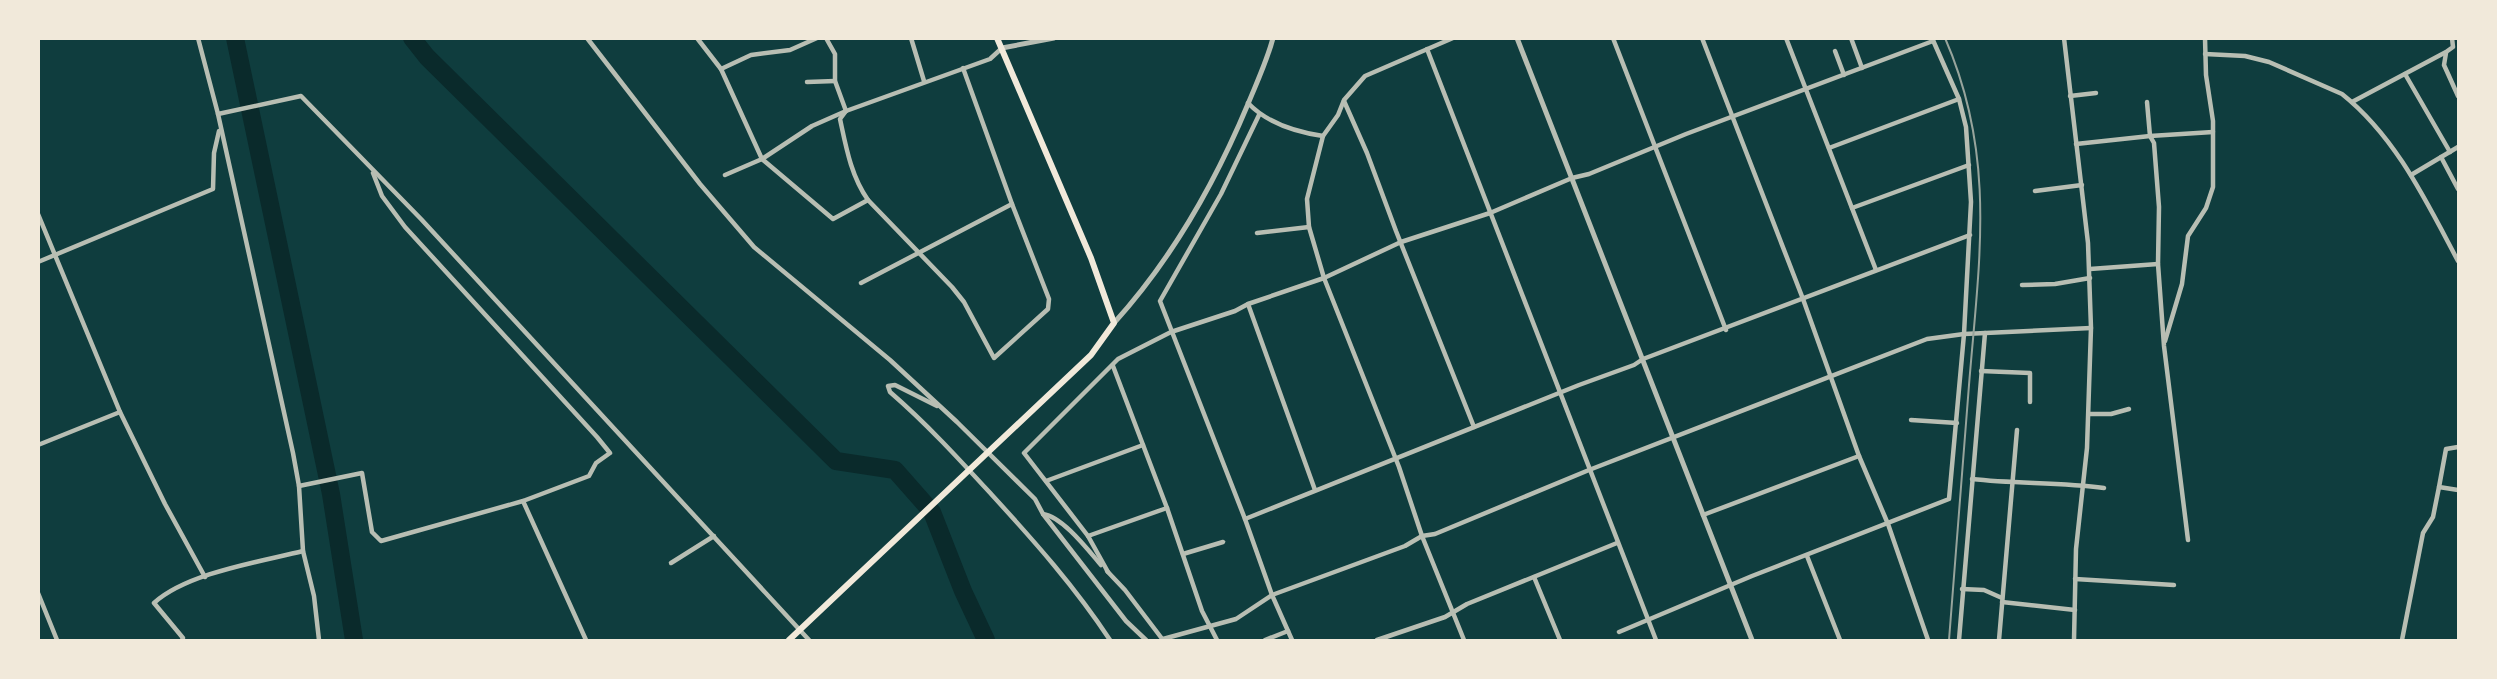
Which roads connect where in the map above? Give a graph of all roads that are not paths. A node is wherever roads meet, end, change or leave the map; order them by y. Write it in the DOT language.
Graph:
graph roads {
  1 [pos="198,38"];
  2 [pos="587,38"];
  3 [pos="697,38"];
  4 [pos="817,38"];
  5 [pos="826,38"];
  6 [pos="911,38"];
  7 [pos="998,38"];
  8 [pos="1054,38"];
  9 [pos="1273,38"];
  10 [pos="1453,38"];
  11 [pos="1517,38"];
  12 [pos="1613,38"];
  13 [pos="1702,38"];
  14 [pos="1786,38"];
  15 [pos="1851,38"];
  16 [pos="2064,38"];
  17 [pos="2205,38"];
  18 [pos="2452,38"];
  19 [pos="1932,40"];
  20 [pos="2456,46"];
  21 [pos="1002,48"];
  22 [pos="1427,49"];
  23 [pos="1835,51"];
  24 [pos="2446,52"];
  25 [pos="2205,54"];
  26 [pos="963,68"];
  27 [pos="1862,68"];
  28 [pos="721,69"];
  29 [pos="2405,74"];
  30 [pos="1844,75"];
  31 [pos="835,81"];
  32 [pos="925,81"];
  33 [pos="807,82"];
  34 [pos="1806,90"];
  35 [pos="2096,93"];
  36 [pos="2070,96"];
  37 [pos="2459,96"];
  38 [pos="1959,99"];
  39 [pos="1344,100"];
  40 [pos="2147,102"];
  41 [pos="2352,102"];
  42 [pos="1248,103"];
  43 [pos="846,111"];
  44 [pos="218,114"];
  45 [pos="1259,115"];
  46 [pos="1731,118"];
  47 [pos="220,127"];
  48 [pos="2213,132"];
  49 [pos="1323,136"];
  50 [pos="2150,136"];
  51 [pos="2077,144"];
  52 [pos="2459,147"];
  53 [pos="1654,148"];
  54 [pos="1829,148"];
  55 [pos="2449,152"];
  56 [pos="2441,157"];
  57 [pos="762,159"];
  58 [pos="1969,165"];
  59 [pos="372,170"];
  60 [pos="725,175"];
  61 [pos="2411,175"];
  62 [pos="1572,178"];
  63 [pos="2082,184"];
  64 [pos="2459,189"];
  65 [pos="2035,191"];
  66 [pos="868,200"];
  67 [pos="1012,204"];
  68 [pos="1852,208"];
  69 [pos="1490,213"];
  70 [pos="38,214"];
  71 [pos="1309,227"];
  72 [pos="1257,233"];
  73 [pos="1970,235"];
  74 [pos="1401,242"];
  75 [pos="920,253"];
  76 [pos="55,256"];
  77 [pos="2459,261"];
  78 [pos="38,262"];
  79 [pos="2158,264"];
  80 [pos="2090,269"];
  81 [pos="1876,271"];
  82 [pos="1324,278"];
  83 [pos="2090,278"];
  84 [pos="861,283"];
  85 [pos="2022,285"];
  86 [pos="1803,299"];
  87 [pos="1248,304"];
  88 [pos="1114,323"];
  89 [pos="2091,328"];
  90 [pos="1726,330"];
  91 [pos="1171,332"];
  92 [pos="1985,333"];
  93 [pos="1964,334"];
  94 [pos="2164,346"];
  95 [pos="1643,359"];
  96 [pos="1113,366"];
  97 [pos="1981,371"];
  98 [pos="1831,377"];
  99 [pos="1561,393"];
  100 [pos="2030,402"];
  101 [pos="941,407"];
  102 [pos="2129,409"];
  103 [pos="120,412"];
  104 [pos="2089,414"];
  105 [pos="1911,420"];
  106 [pos="1957,423"];
  107 [pos="1474,427"];
  108 [pos="2017,430"];
  109 [pos="1673,438"];
  110 [pos="38,445"];
  111 [pos="1143,445"];
  112 [pos="2459,446"];
  113 [pos="989,453"];
  114 [pos="1859,456"];
  115 [pos="1396,460"];
  116 [pos="1589,470"];
  117 [pos="1972,479"];
  118 [pos="1046,481"];
  119 [pos="2012,484"];
  120 [pos="2082,485"];
  121 [pos="299,486"];
  122 [pos="2440,487"];
  123 [pos="2104,488"];
  124 [pos="1315,490"];
  125 [pos="2459,490"];
  126 [pos="523,501"];
  127 [pos="1167,508"];
  128 [pos="1042,514"];
  129 [pos="1703,515"];
  130 [pos="1245,519"];
  131 [pos="1888,524"];
  132 [pos="715,536"];
  133 [pos="1088,536"];
  134 [pos="1422,536"];
  135 [pos="2188,540"];
  136 [pos="1223,542"];
  137 [pos="1617,542"];
  138 [pos="303,551"];
  139 [pos="1183,554"];
  140 [pos="1807,556"];
  141 [pos="671,563"];
  142 [pos="1108,572"];
  143 [pos="205,576"];
  144 [pos="1534,577"];
  145 [pos="2075,579"];
  146 [pos="2174,585"];
  147 [pos="1731,586"];
  148 [pos="1962,589"];
  149 [pos="38,593"];
  150 [pos="1272,595"];
  151 [pos="2002,600"];
  152 [pos="1453,610"];
  153 [pos="2074,610"];
  154 [pos="1648,620"];
  155 [pos="1210,625"];
  156 [pos="800,630"];
  157 [pos="1288,631"];
  158 [pos="1619,632"];
  159 [pos="57,640"];
  160 [pos="182,640"];
  161 [pos="319,640"];
  162 [pos="586,640"];
  163 [pos="789,640"];
  164 [pos="809,640"];
  165 [pos="1110,640"];
  166 [pos="1146,640"];
  167 [pos="1163,640"];
  168 [pos="1217,640"];
  169 [pos="1265,640"];
  170 [pos="1292,640"];
  171 [pos="1377,640"];
  172 [pos="1464,640"];
  173 [pos="1560,640"];
  174 [pos="1656,640"];
  175 [pos="1752,640"];
  176 [pos="1840,640"];
  177 [pos="1928,640"];
  178 [pos="1959,640"];
  179 [pos="1999,640"];
  180 [pos="2074,640"];
  181 [pos="2402,640"];
  1 -- 44 [label="street"];
  2 -- 101 [label="street"];
  3 -- 28 [label="street"];
  4 -- 28 [label="street"];
  5 -- 31 [label="street"];
  6 -- 32 [label="street"];
  7 -- 21 [label="main road"];
  8 -- 21 [label="street"];
  9 -- 42 [label="street"];
  10 -- 22 [label="street"];
  11 -- 62 [label="street"];
  12 -- 53 [label="street"];
  13 -- 46 [label="street"];
  14 -- 34 [label="street"];
  15 -- 27 [label="street"];
  16 -- 36 [label="street"];
  17 -- 25 [label="street"];
  18 -- 20 [label="street"];
  19 -- 27 [label="street"];
  19 -- 38 [label="street"];
  20 -- 24 [label="street"];
  21 -- 26 [label="street"];
  21 -- 88 [label="main road"];
  22 -- 39 [label="street"];
  22 -- 69 [label="street"];
  23 -- 30 [label="street"];
  24 -- 29 [label="street"];
  24 -- 37 [label="street"];
  25 -- 41 [label="street"];
  25 -- 48 [label="street"];
  26 -- 32 [label="street"];
  26 -- 67 [label="street"];
  27 -- 30 [label="street"];
  28 -- 57 [label="street"];
  29 -- 41 [label="street"];
  29 -- 55 [label="street"];
  30 -- 34 [label="street"];
  31 -- 33 [label="street"];
  31 -- 43 [label="street"];
  32 -- 43 [label="street"];
  34 -- 46 [label="street"];
  34 -- 54 [label="street"];
  35 -- 36 [label="street"];
  36 -- 51 [label="street"];
  38 -- 54 [label="street"];
  38 -- 58 [label="street"];
  39 -- 49 [label="street"];
  39 -- 74 [label="street"];
  40 -- 50 [label="street"];
  41 -- 61 [label="street"];
  42 -- 45 [label="street"];
  42 -- 88 [label="street"];
  43 -- 57 [label="street"];
  43 -- 66 [label="street"];
  44 -- 47 [label="street"];
  44 -- 59 [label="street"];
  45 -- 49 [label="street"];
  45 -- 91 [label="street"];
  46 -- 53 [label="street"];
  46 -- 86 [label="street"];
  47 -- 76 [label="street"];
  47 -- 121 [label="street"];
  48 -- 50 [label="street"];
  48 -- 94 [label="street"];
  49 -- 71 [label="street"];
  50 -- 51 [label="street"];
  50 -- 79 [label="street"];
  51 -- 63 [label="street"];
  52 -- 55 [label="street"];
  53 -- 62 [label="street"];
  53 -- 90 [label="street"];
  54 -- 68 [label="street"];
  55 -- 56 [label="street"];
  56 -- 61 [label="street"];
  56 -- 64 [label="street"];
  57 -- 60 [label="street"];
  57 -- 66 [label="street"];
  58 -- 68 [label="street"];
  58 -- 73 [label="street"];
  59 -- 126 [label="street"];
  59 -- 132 [label="street"];
  61 -- 77 [label="street"];
  62 -- 69 [label="street"];
  62 -- 95 [label="street"];
  63 -- 65 [label="street"];
  63 -- 80 [label="street"];
  66 -- 75 [label="street"];
  67 -- 75 [label="street"];
  67 -- 75 [label="street"];
  68 -- 81 [label="street"];
  69 -- 74 [label="street"];
  69 -- 99 [label="street"];
  70 -- 76 [label="street"];
  71 -- 72 [label="street"];
  71 -- 82 [label="street"];
  73 -- 81 [label="street"];
  73 -- 93 [label="street"];
  74 -- 82 [label="street"];
  74 -- 107 [label="street"];
  75 -- 84 [label="street"];
  76 -- 78 [label="street"];
  76 -- 103 [label="street"];
  79 -- 80 [label="street"];
  79 -- 94 [label="street"];
  80 -- 83 [label="street"];
  81 -- 86 [label="street"];
  82 -- 87 [label="street"];
  82 -- 115 [label="street"];
  83 -- 85 [label="street"];
  83 -- 89 [label="street"];
  86 -- 90 [label="street"];
  86 -- 98 [label="street"];
  87 -- 91 [label="street"];
  87 -- 124 [label="street"];
  88 -- 113 [label="main road"];
  89 -- 92 [label="street"];
  89 -- 104 [label="street"];
  90 -- 95 [label="street"];
  91 -- 96 [label="street"];
  91 -- 130 [label="street"];
  92 -- 93 [label="street"];
  92 -- 97 [label="street"];
  93 -- 98 [label="street"];
  93 -- 106 [label="street"];
  94 -- 135 [label="street"];
  95 -- 99 [label="street"];
  95 -- 109 [label="street"];
  96 -- 111 [label="street"];
  96 -- 118 [label="street"];
  97 -- 100 [label="street"];
  97 -- 117 [label="street"];
  98 -- 109 [label="street"];
  98 -- 114 [label="street"];
  99 -- 107 [label="street"];
  99 -- 116 [label="street"];
  101 -- 113 [label="street"];
  101 -- 165 [label="street"];
  102 -- 104 [label="street"];
  103 -- 110 [label="street"];
  103 -- 143 [label="street"];
  104 -- 120 [label="street"];
  105 -- 106 [label="street"];
  106 -- 131 [label="street"];
  107 -- 115 [label="street"];
  108 -- 119 [label="street"];
  109 -- 116 [label="street"];
  109 -- 129 [label="street"];
  111 -- 118 [label="street"];
  111 -- 127 [label="street"];
  112 -- 122 [label="street"];
  113 -- 128 [label="street"];
  113 -- 156 [label="main road"];
  114 -- 129 [label="street"];
  114 -- 131 [label="street"];
  115 -- 124 [label="street"];
  115 -- 134 [label="street"];
  116 -- 134 [label="street"];
  116 -- 137 [label="street"];
  117 -- 119 [label="street"];
  117 -- 148 [label="street"];
  118 -- 133 [label="street"];
  119 -- 120 [label="street"];
  119 -- 151 [label="street"];
  120 -- 123 [label="street"];
  120 -- 145 [label="street"];
  121 -- 126 [label="street"];
  121 -- 138 [label="street"];
  122 -- 125 [label="street"];
  122 -- 181 [label="street"];
  124 -- 130 [label="street"];
  126 -- 162 [label="street"];
  127 -- 133 [label="street"];
  127 -- 139 [label="street"];
  128 -- 142 [label="street"];
  128 -- 166 [label="street"];
  129 -- 147 [label="street"];
  130 -- 150 [label="street"];
  131 -- 140 [label="street"];
  131 -- 177 [label="street"];
  132 -- 141 [label="street"];
  132 -- 156 [label="street"];
  133 -- 142 [label="street"];
  134 -- 150 [label="street"];
  134 -- 152 [label="street"];
  136 -- 139 [label="street"];
  137 -- 144 [label="street"];
  137 -- 154 [label="street"];
  138 -- 143 [label="street"];
  138 -- 161 [label="street"];
  139 -- 155 [label="street"];
  140 -- 147 [label="street"];
  140 -- 176 [label="street"];
  142 -- 167 [label="street"];
  143 -- 160 [label="street"];
  144 -- 152 [label="street"];
  144 -- 173 [label="street"];
  145 -- 146 [label="street"];
  145 -- 153 [label="street"];
  147 -- 154 [label="street"];
  147 -- 175 [label="street"];
  148 -- 151 [label="street"];
  148 -- 178 [label="street"];
  149 -- 159 [label="street"];
  150 -- 155 [label="street"];
  150 -- 157 [label="street"];
  151 -- 153 [label="street"];
  151 -- 179 [label="street"];
  152 -- 171 [label="street"];
  152 -- 172 [label="street"];
  153 -- 180 [label="street"];
  154 -- 158 [label="street"];
  154 -- 174 [label="street"];
  155 -- 167 [label="street"];
  155 -- 168 [label="street"];
  156 -- 163 [label="main road"];
  156 -- 164 [label="street"];
  157 -- 169 [label="street"];
  157 -- 170 [label="street"];
}
